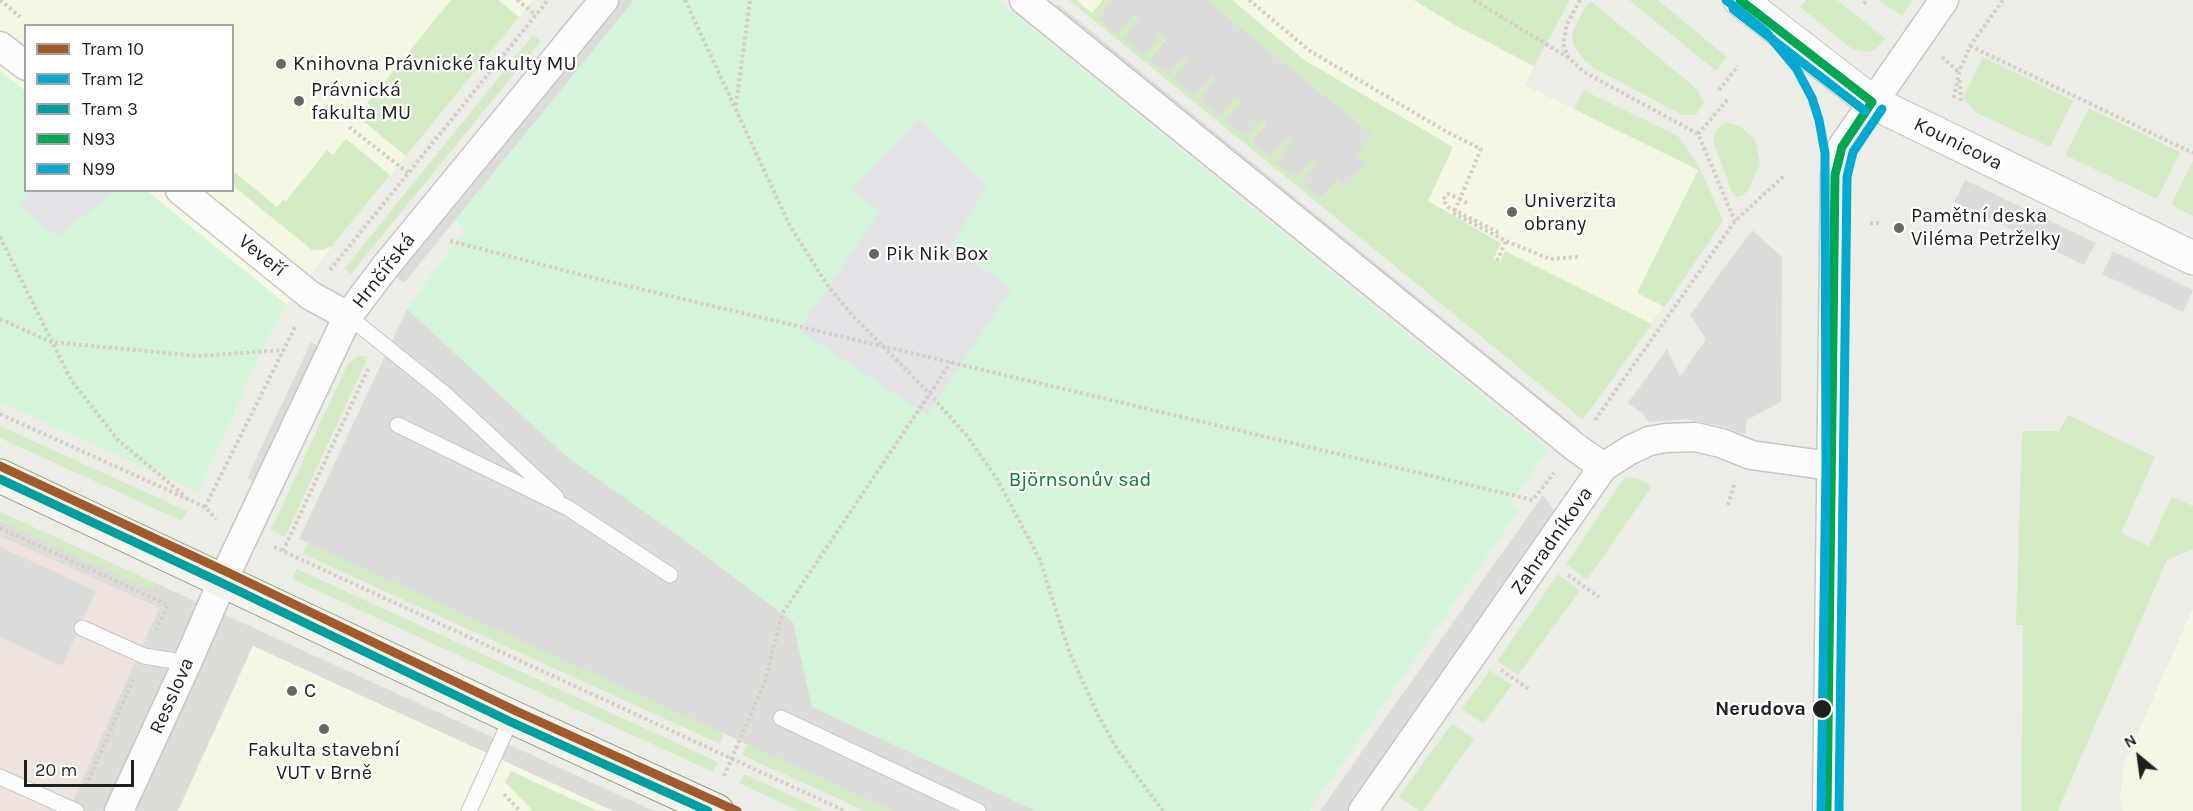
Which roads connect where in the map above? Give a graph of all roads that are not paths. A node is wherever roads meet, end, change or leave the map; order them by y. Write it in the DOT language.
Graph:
graph roads {
  1 [pos="604,0"];
  2 [pos="1024,0"];
  3 [pos="1740,0"];
  4 [pos="1944,0"];
  5 [pos="0,46"];
  6 [pos="24,64"];
  7 [pos="1872,102"];
  8 [pos="182,192"];
  9 [pos="2193,258"];
  10 [pos="348,316"];
  11 [pos="398,425"];
  12 [pos="1831,466"];
  13 [pos="1603,467"];
  14 [pos="0,476"];
  15 [pos="568,508"];
  16 [pos="670,575"];
  17 [pos="223,580"];
  18 [pos="82,628"];
  19 [pos="187,663"];
  20 [pos="513,717"];
  21 [pos="781,718"];
  22 [pos="0,777"];
  23 [pos="75,811"];
  24 [pos="119,811"];
  25 [pos="469,811"];
  26 [pos="717,811"];
  27 [pos="978,811"];
  28 [pos="1364,811"];
  29 [pos="1827,811"];
  1 -- 10 [label="street, Hrnčířská"];
  2 -- 13 [label="street"];
  3 -- 7 [label="street, Kounicova"];
  4 -- 7 [label="street"];
  5 -- 6 [label="street"];
  7 -- 9 [label="street, Kounicova"];
  7 -- 12 [label="street"];
  8 -- 10 [label="street, Veveří"];
  10 -- 15 [label="lane"];
  10 -- 17 [label="street, Hrnčířská"];
  11 -- 15 [label="lane"];
  12 -- 13 [label="street, Zahradníkova"];
  12 -- 29 [label="street"];
  13 -- 28 [label="street, Zahradníkova"];
  14 -- 17 [label="main road"];
  15 -- 16 [label="lane"];
  17 -- 19 [label="street, Resslova"];
  17 -- 20 [label="main road"];
  18 -- 19 [label="lane"];
  19 -- 24 [label="street, Resslova"];
  20 -- 25 [label="lane"];
  20 -- 26 [label="main road"];
  21 -- 27 [label="lane"];
  22 -- 23 [label="lane"];
}
